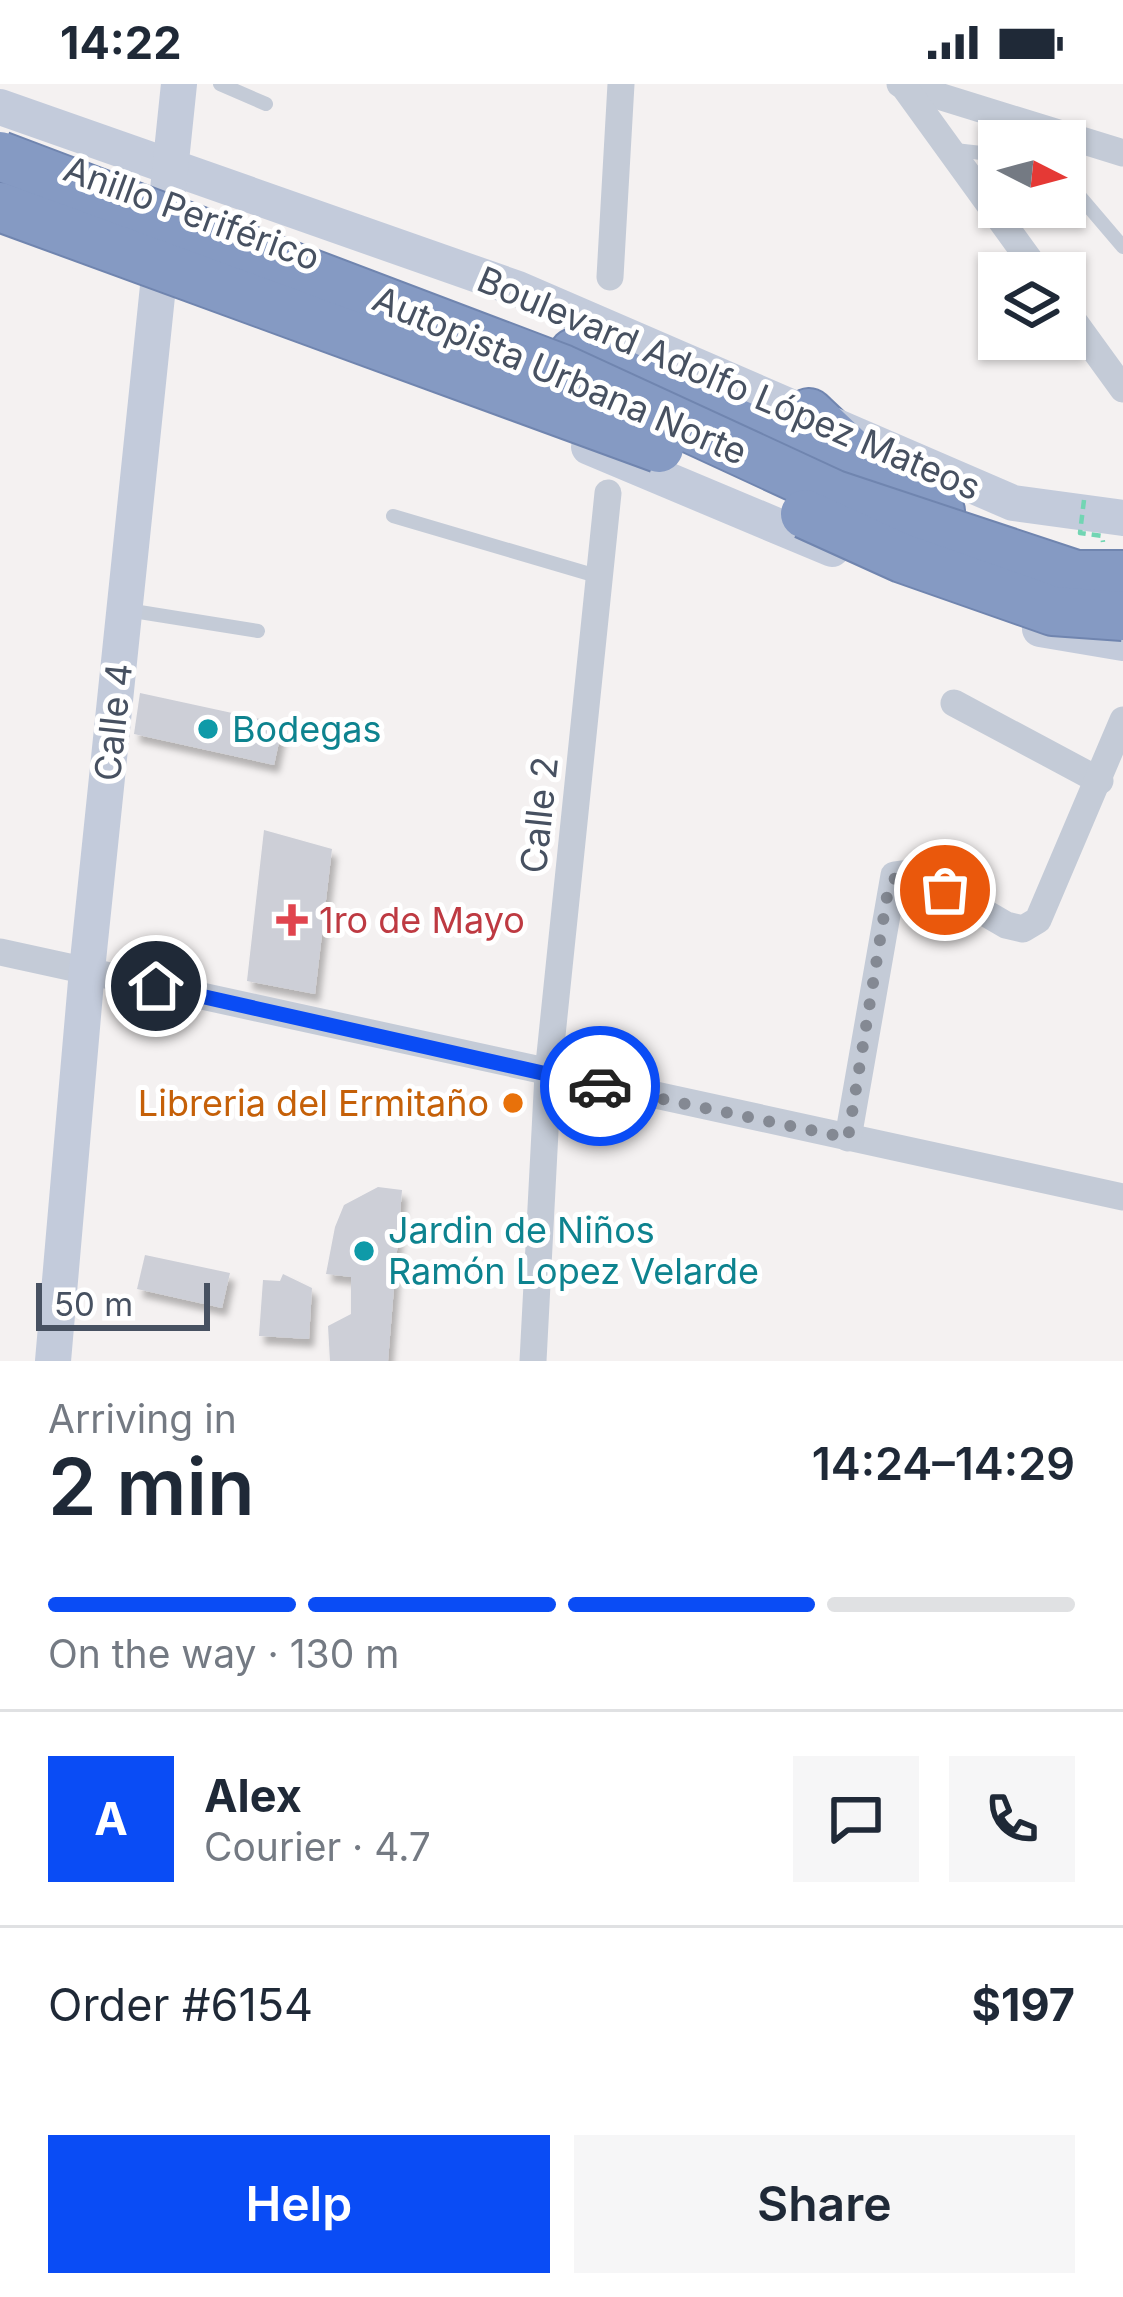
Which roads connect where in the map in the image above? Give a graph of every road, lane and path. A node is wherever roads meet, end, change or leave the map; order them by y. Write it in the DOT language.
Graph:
graph roads {
  1 [pos="179,84"];
  2 [pos="220,84"];
  3 [pos="621,84"];
  4 [pos="902,84"];
  5 [pos="933,90"];
  6 [pos="266,104"];
  7 [pos="0,107"];
  8 [pos="0,144"];
  9 [pos="950,149"];
  10 [pos="978,152"];
  11 [pos="1123,153"];
  12 [pos="0,156"];
  13 [pos="0,188"];
  14 [pos="1086,204"];
  15 [pos="0,206"];
  16 [pos="165,226"];
  17 [pos="0,231"];
  18 [pos="1123,247"];
  19 [pos="1024,252"];
  20 [pos="610,277"];
  21 [pos="1086,338"];
  22 [pos="1123,389"];
  23 [pos="809,412"];
  24 [pos="889,489"];
  25 [pos="608,494"];
  26 [pos="393,516"];
  27 [pos="1123,518"];
  28 [pos="1123,558"];
  29 [pos="1123,575"];
  30 [pos="600,577"];
  31 [pos="1123,596"];
  32 [pos="125,609"];
  33 [pos="1123,616"];
  34 [pos="258,631"];
  35 [pos="1123,643"];
  36 [pos="954,703"];
  37 [pos="1123,720"];
  38 [pos="1100,781"];
  39 [pos="0,952"];
  40 [pos="87,970"];
  41 [pos="548,1074"];
  42 [pos="848,1138"];
  43 [pos="1123,1197"];
  44 [pos="53,1361"];
  45 [pos="532,1361"];
  1 -- 16 [label="main road, Calle 4"];
  2 -- 6 [label="lane"];
  3 -- 20 [label="street"];
  4 -- 5 [label="street"];
  4 -- 9 [label="street"];
  5 -- 11 [label="street"];
  7 -- 16 [label="main road, Boulevard Adolfo López Mateos"];
  8 -- 16 [label="highway, Anillo Periférico"];
  9 -- 10 [label="lane"];
  9 -- 19 [label="street"];
  12 -- 29 [label="highway, Autopista Urbana Norte, bridge"];
  13 -- 16 [label="highway, Anillo Periférico"];
  14 -- 18 [label="lane"];
  15 -- 33 [label="highway, Autopista Urbana Norte, bridge"];
  16 -- 17 [label="main road, Boulevard Adolfo López Mateos"];
  16 -- 23 [label="main road, Boulevard Adolfo López Mateos"];
  16 -- 24 [label="highway, Anillo Periférico"];
  16 -- 31 [label="highway, Anillo Periférico"];
  16 -- 32 [label="main road, Calle 4"];
  16 -- 35 [label="main road, Boulevard Adolfo López Mateos"];
  21 -- 22 [label="street"];
  23 -- 24 [label="highway"];
  23 -- 27 [label="main road, Boulevard Adolfo López Mateos"];
  24 -- 28 [label="highway, Anillo Periférico"];
  25 -- 30 [label="street, Calle 2"];
  26 -- 30 [label="lane"];
  30 -- 41 [label="street, Calle 2"];
  32 -- 34 [label="lane"];
  32 -- 40 [label="main road, Calle 4"];
  36 -- 38 [label="street"];
  37 -- 38 [label="street"];
  38 -- 42 [label="street"];
  39 -- 40 [label="street"];
  40 -- 41 [label="street"];
  40 -- 44 [label="main road, Calle 4"];
  41 -- 42 [label="street"];
  41 -- 45 [label="street, Calle 2"];
  42 -- 43 [label="street"];
}
